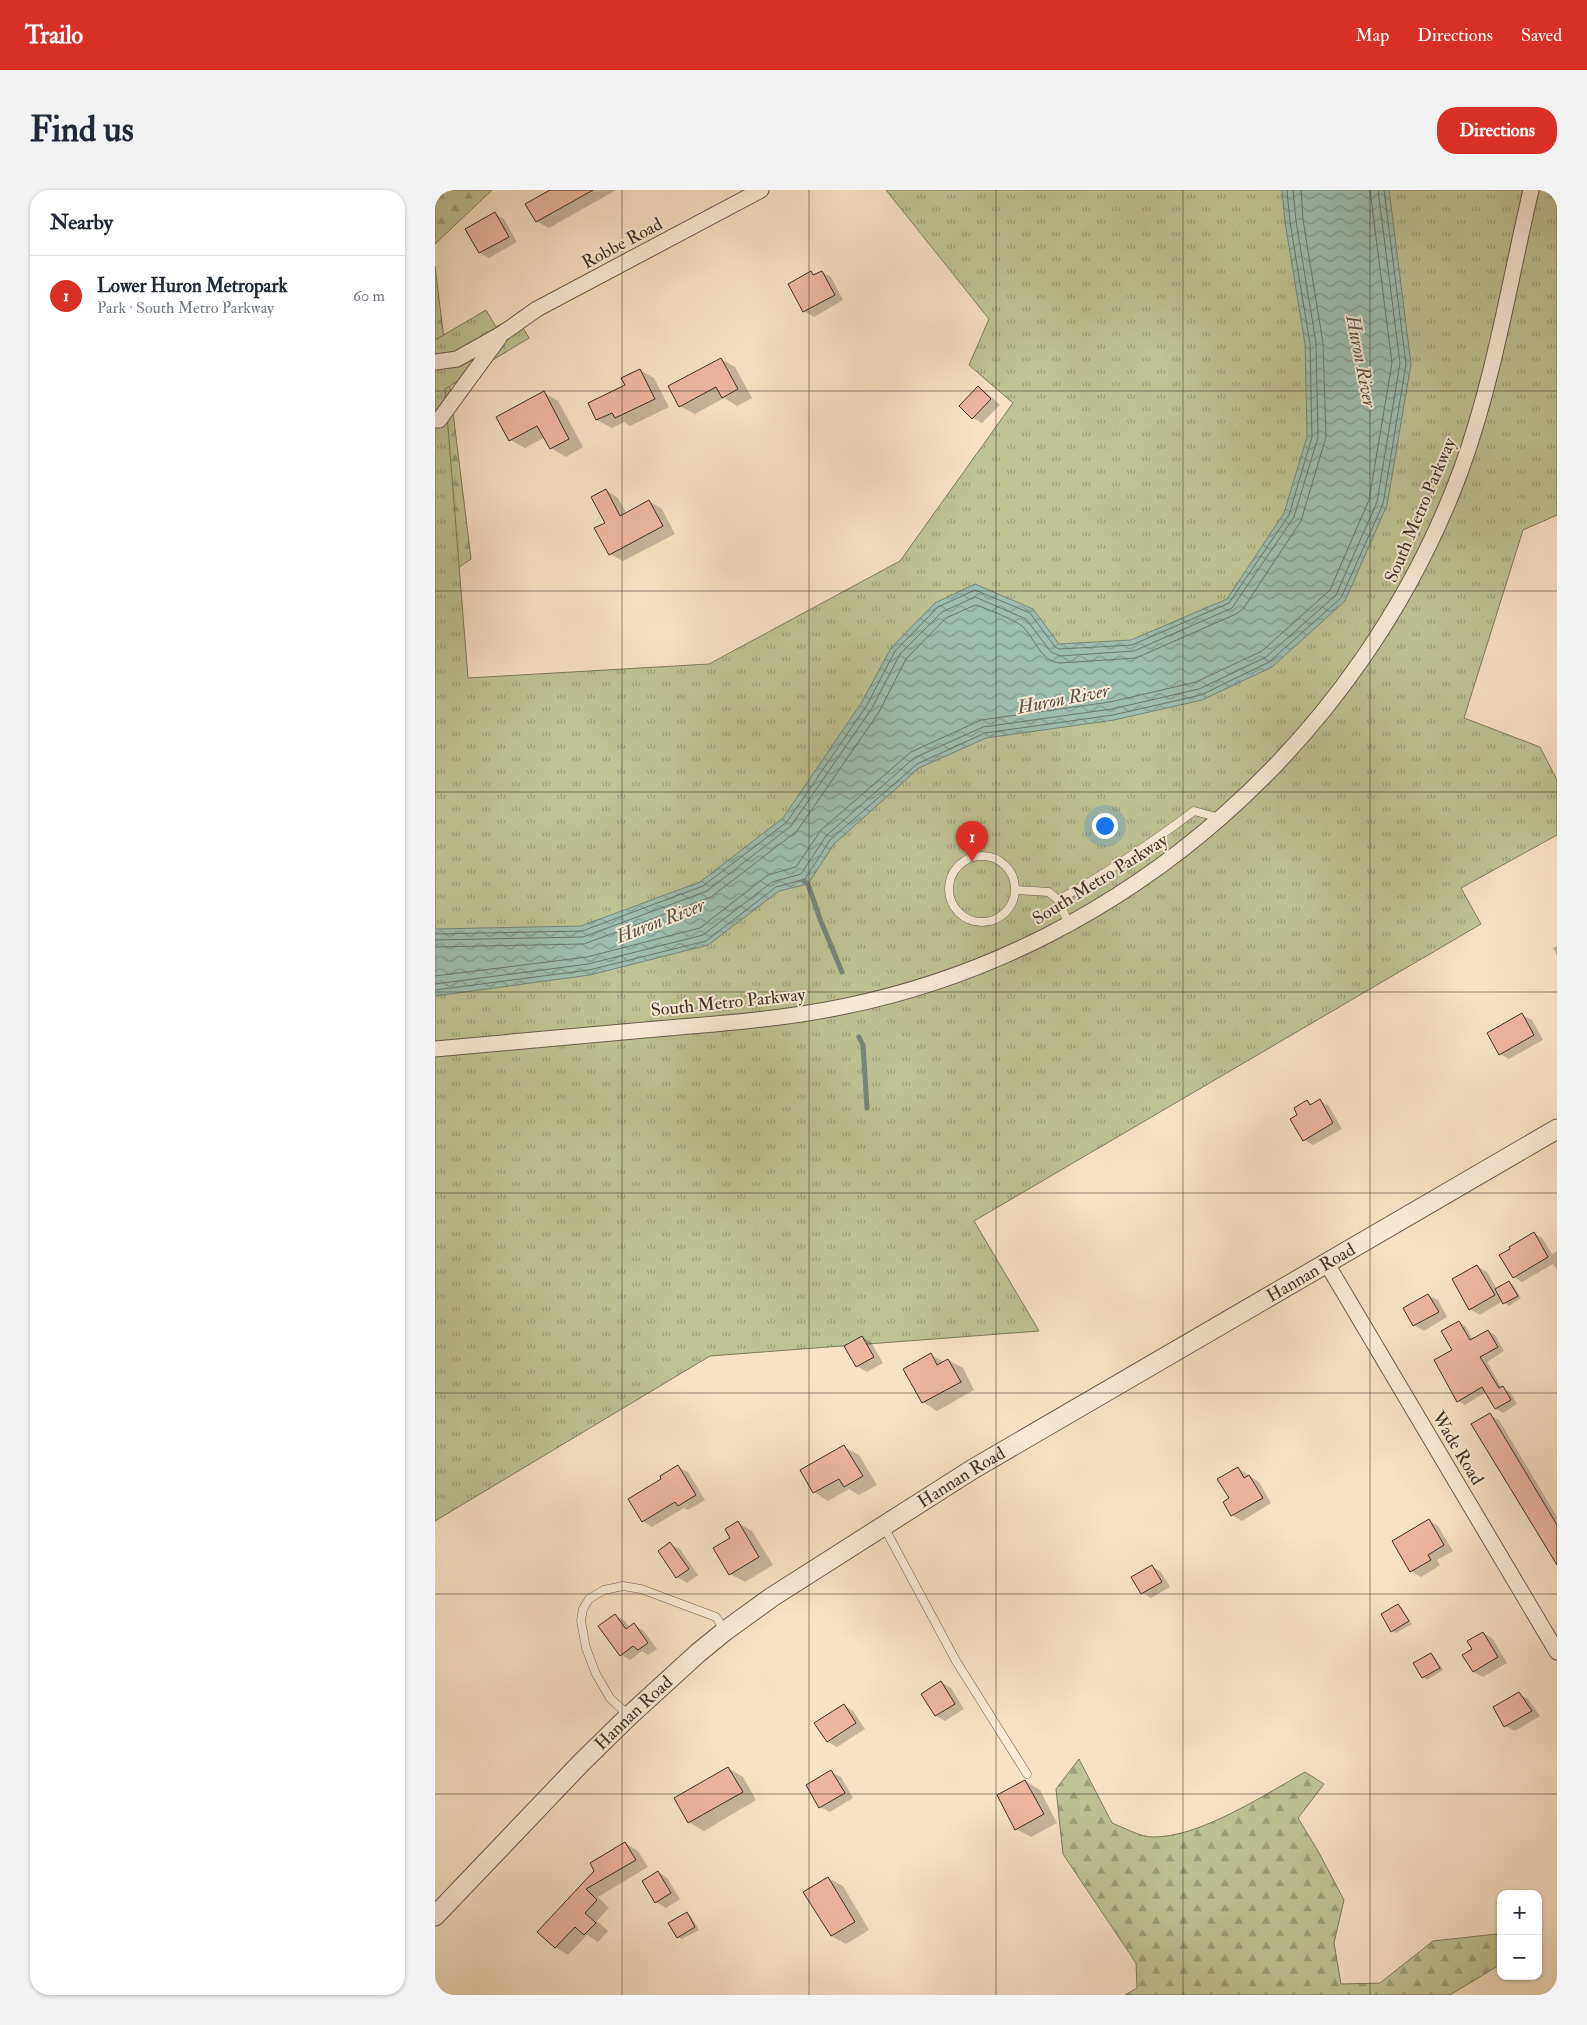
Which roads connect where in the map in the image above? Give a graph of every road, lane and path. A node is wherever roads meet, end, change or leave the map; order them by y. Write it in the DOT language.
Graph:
graph roads {
  1 [pos="761,190"];
  2 [pos="1531,190"];
  3 [pos="503,333"];
  4 [pos="435,362"];
  5 [pos="435,420"];
  6 [pos="1222,818"];
  7 [pos="1015,890"];
  8 [pos="1058,900"];
  9 [pos="1069,924"];
  10 [pos="435,1049"];
  11 [pos="1557,1129"];
  12 [pos="1327,1264"];
  13 [pos="883,1525"];
  14 [pos="725,1631"];
  15 [pos="1557,1652"];
  16 [pos="629,1716"];
  17 [pos="1027,1774"];
  18 [pos="435,1916"];
  1 -- 3 [label="street, Robbe Road"];
  2 -- 6 [label="street, South Metro Parkway"];
  3 -- 4 [label="street, Robbe Road"];
  3 -- 5 [label="street, Robbe Road"];
  6 -- 8 [label="lane"];
  6 -- 9 [label="street, South Metro Parkway"];
  7 -- 7 [label="lane"];
  7 -- 8 [label="lane"];
  8 -- 9 [label="lane"];
  9 -- 10 [label="street, South Metro Parkway"];
  11 -- 12 [label="street, Hannan Road"];
  12 -- 13 [label="street, Hannan Road"];
  12 -- 15 [label="street, Wade Road"];
  13 -- 14 [label="street, Hannan Road"];
  13 -- 17 [label="lane"];
  14 -- 16 [label="street, Hannan Road"];
  14 -- 16 [label="lane"];
  16 -- 18 [label="street, Hannan Road"];
}
